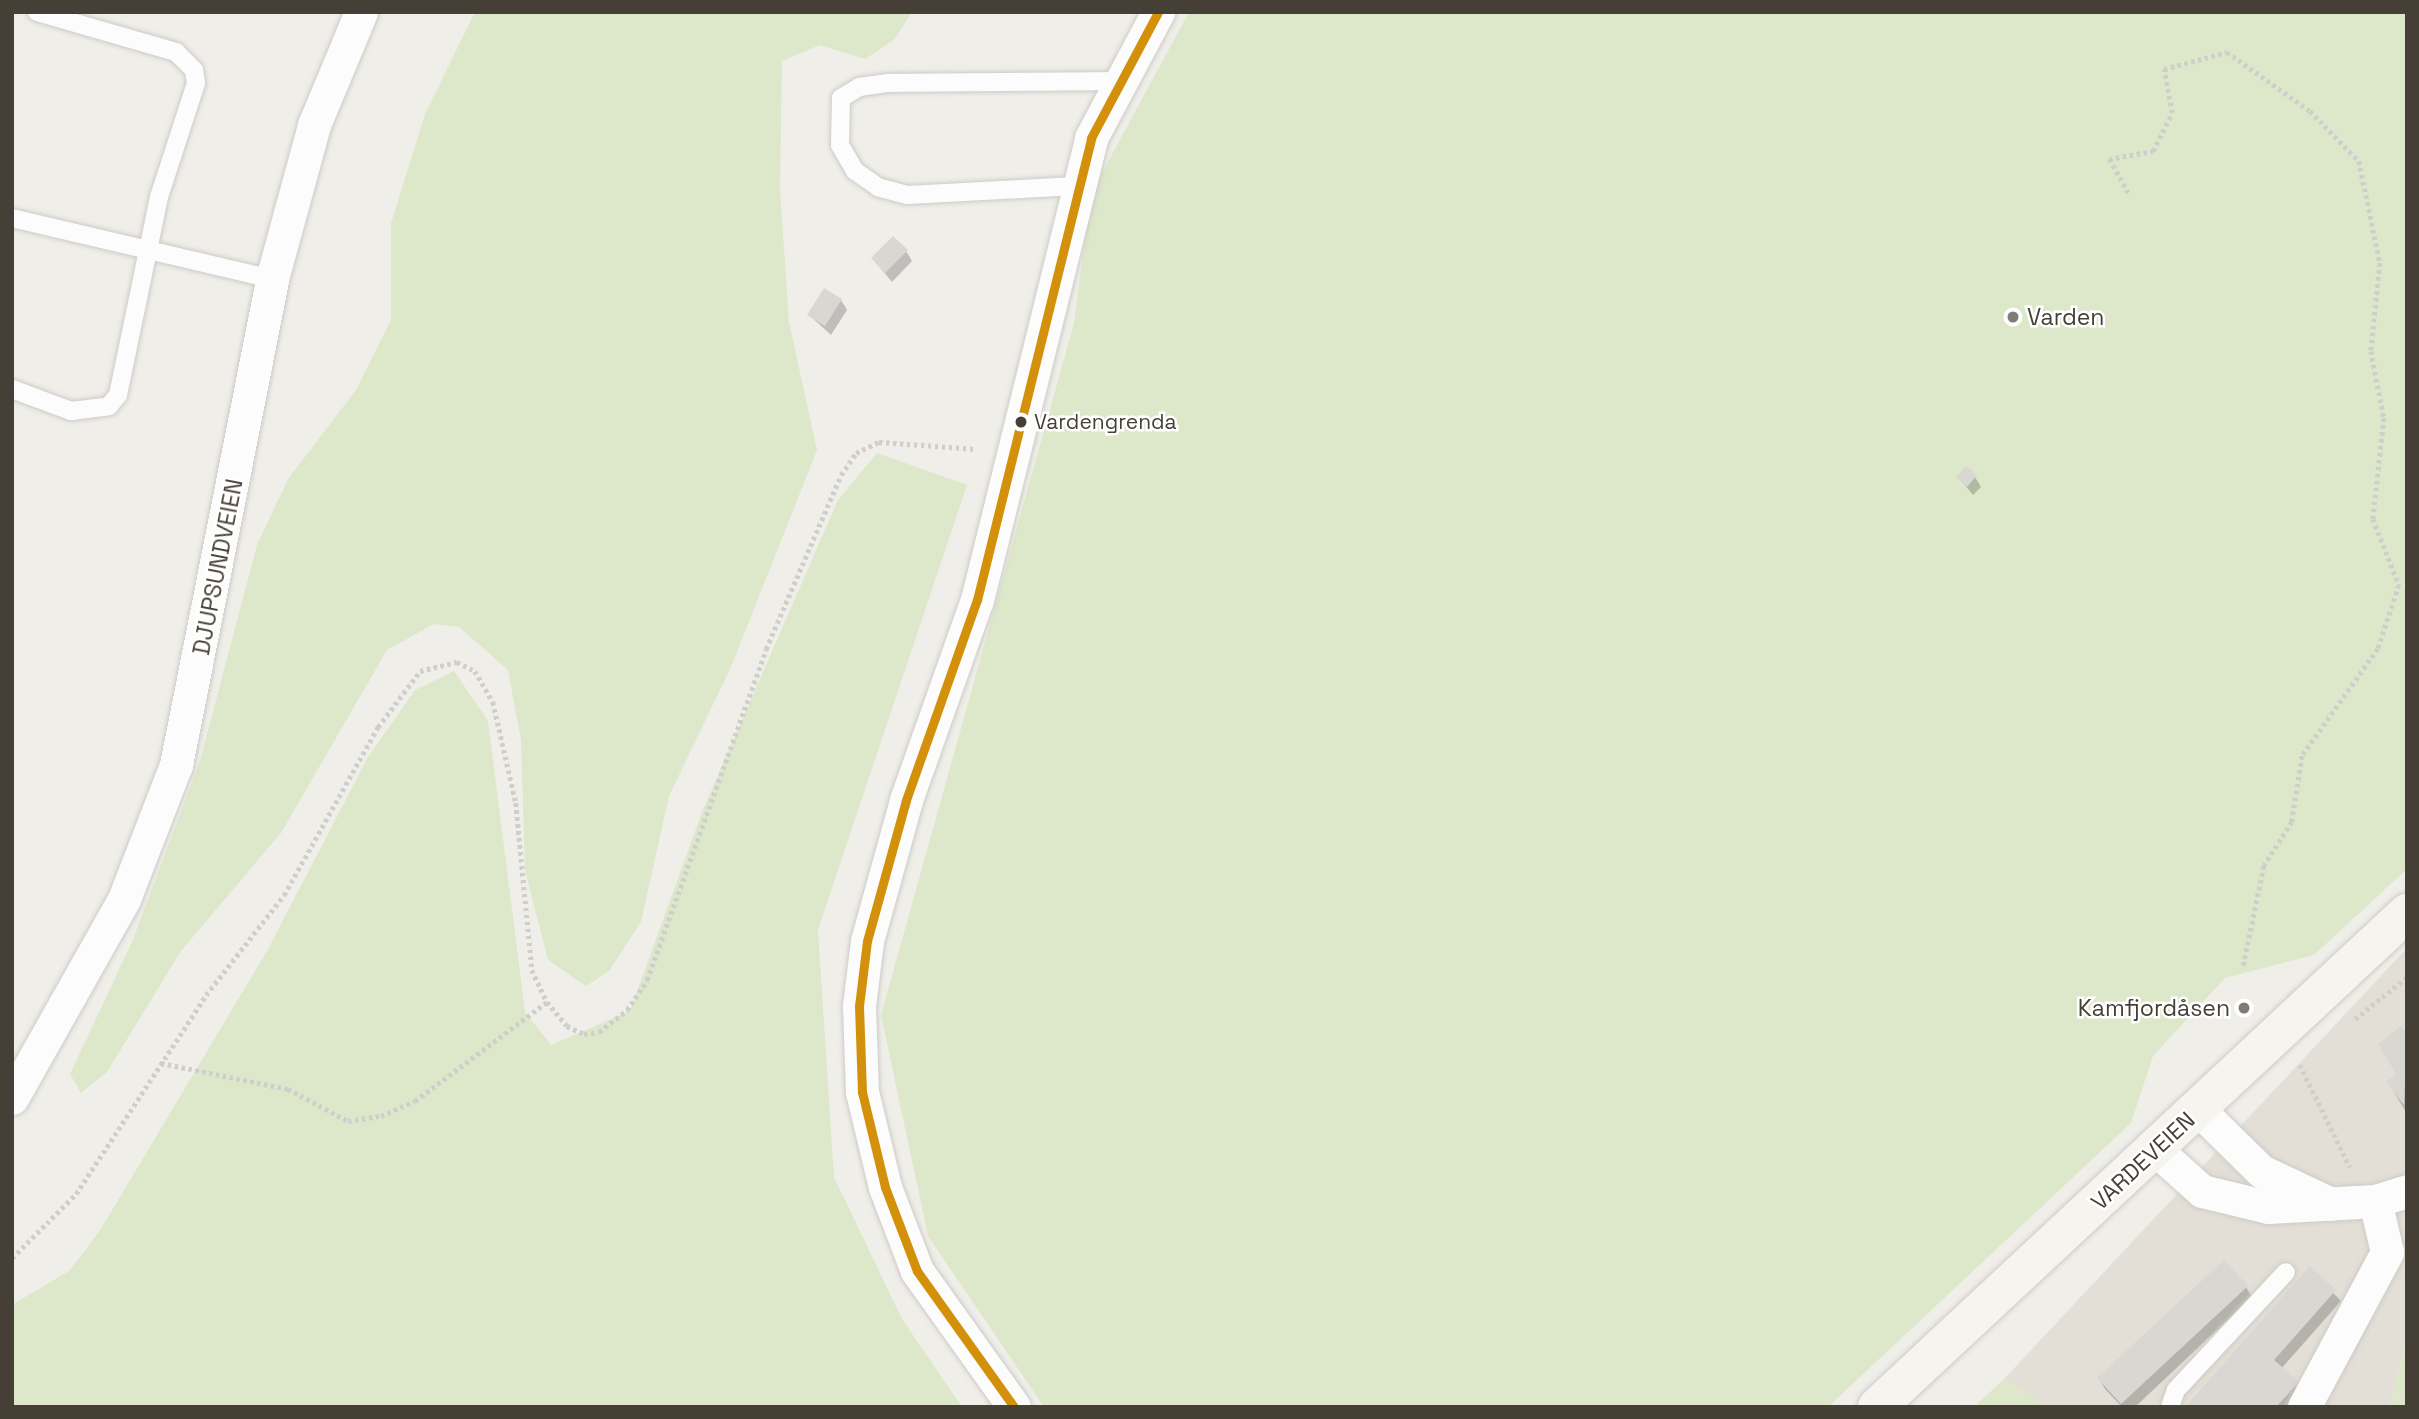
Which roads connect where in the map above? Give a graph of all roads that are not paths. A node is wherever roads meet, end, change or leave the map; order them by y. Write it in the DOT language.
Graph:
graph roads {
  1 [pos="37,12"];
  2 [pos="361,12"];
  3 [pos="1158,12"];
  4 [pos="1116,82"];
  5 [pos="1077,186"];
  6 [pos="12,218"];
  7 [pos="148,254"];
  8 [pos="272,279"];
  9 [pos="12,389"];
  10 [pos="2407,913"];
  11 [pos="12,1098"];
  12 [pos="2199,1110"];
  13 [pos="2155,1149"];
  14 [pos="2407,1191"];
  15 [pos="2375,1201"];
  16 [pos="2333,1205"];
  17 [pos="2286,1272"];
  18 [pos="1014,1407"];
  19 [pos="1877,1407"];
  20 [pos="2170,1407"];
  21 [pos="2304,1407"];
  1 -- 7 [label="lane"];
  2 -- 8 [label="street, DJUPSUNDVEIEN"];
  3 -- 4 [label="street"];
  4 -- 5 [label="street"];
  4 -- 5 [label="lane"];
  5 -- 18 [label="street"];
  6 -- 7 [label="lane"];
  7 -- 8 [label="lane"];
  7 -- 9 [label="lane"];
  8 -- 11 [label="street, DJUPSUNDVEIEN"];
  10 -- 12 [label="street, VARDEVEIEN"];
  12 -- 13 [label="street, VARDEVEIEN"];
  12 -- 16 [label="street"];
  13 -- 16 [label="street"];
  13 -- 19 [label="street, VARDEVEIEN"];
  14 -- 15 [label="street"];
  15 -- 16 [label="street"];
  15 -- 21 [label="street"];
  17 -- 20 [label="lane"];
}
